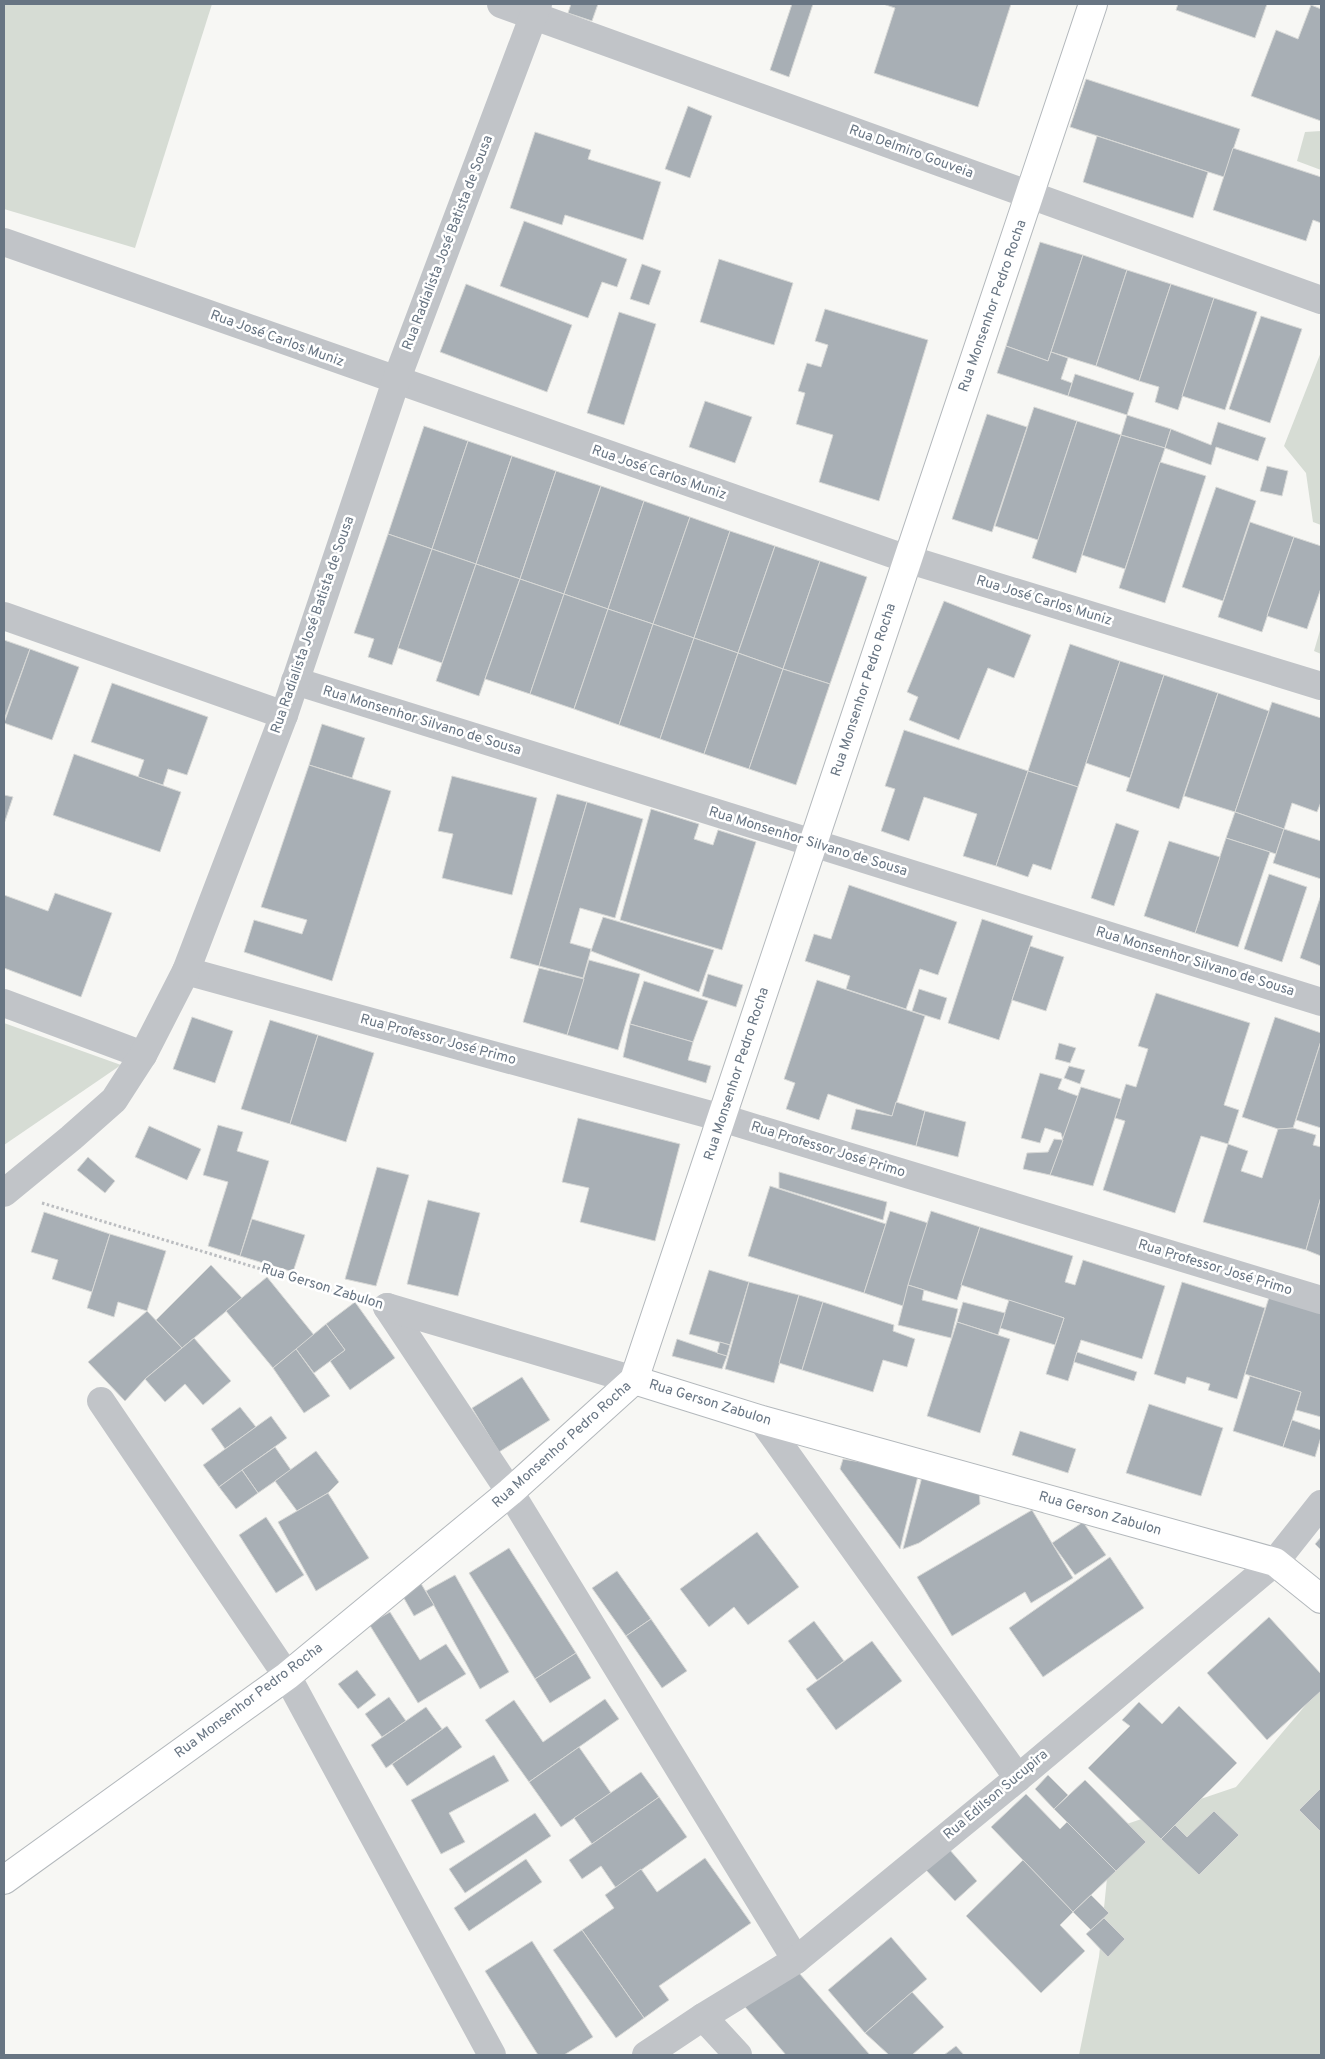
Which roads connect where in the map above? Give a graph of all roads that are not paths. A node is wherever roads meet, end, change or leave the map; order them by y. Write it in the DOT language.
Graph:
graph roads {
  1 [pos="501,4"];
  2 [pos="1093,4"];
  3 [pos="536,10"];
  4 [pos="1030,196"];
  5 [pos="4,242"];
  6 [pos="1321,300"];
  7 [pos="396,381"];
  8 [pos="907,560"];
  9 [pos="4,616"];
  10 [pos="295,681"];
  11 [pos="1321,686"];
  12 [pos="284,715"];
  13 [pos="813,843"];
  14 [pos="186,971"];
  15 [pos="1321,1002"];
  16 [pos="4,1003"];
  17 [pos="144,1055"];
  18 [pos="722,1118"];
  19 [pos="5,1192"];
  20 [pos="1321,1300"];
  21 [pos="634,1380"];
  22 [pos="101,1401"];
  23 [pos="762,1420"];
  24 [pos="510,1492"];
  25 [pos="1321,1504"];
  26 [pos="1275,1562"];
  27 [pos="1321,1599"];
  28 [pos="287,1676"];
  29 [pos="1018,1778"];
  30 [pos="4,1880"];
  31 [pos="796,1960"];
  32 [pos="703,2016"];
  33 [pos="492,2055"];
  34 [pos="646,2055"];
  35 [pos="738,2055"];
  1 -- 3 [label="street, Rua Delmiro Gouveia"];
  2 -- 4 [label="street, Rua Monsenhor Pedro Rocha"];
  3 -- 4 [label="street, Rua Delmiro Gouveia"];
  3 -- 7 [label="street, Rua Radialista José Batista de Sousa"];
  4 -- 6 [label="street, Rua Delmiro Gouveia"];
  4 -- 8 [label="street, Rua Monsenhor Pedro Rocha"];
  5 -- 7 [label="street, Rua José Carlos Muniz"];
  7 -- 8 [label="street, Rua José Carlos Muniz"];
  7 -- 10 [label="street, Rua Radialista José Batista de Sousa"];
  8 -- 11 [label="street, Rua José Carlos Muniz"];
  8 -- 13 [label="street, Rua Monsenhor Pedro Rocha"];
  9 -- 12 [label="street"];
  10 -- 12 [label="street, Rua Radialista José Batista de Sousa"];
  10 -- 13 [label="street, Rua Monsenhor Silvano de Sousa"];
  12 -- 14 [label="street, Rua Radialista José Batista de Sousa"];
  13 -- 15 [label="street, Rua Monsenhor Silvano de Sousa"];
  13 -- 18 [label="street, Rua Monsenhor Pedro Rocha"];
  14 -- 17 [label="street, Rua Radialista José Batista de Sousa"];
  14 -- 18 [label="street, Rua Professor José Primo"];
  16 -- 17 [label="street"];
  17 -- 19 [label="street, Rua Radialista José Batista de Sousa"];
  18 -- 20 [label="street, Rua Professor José Primo"];
  18 -- 21 [label="street, Rua Monsenhor Pedro Rocha"];
  21 -- 23 [label="street, Rua Gerson Zabulon"];
  21 -- 24 [label="street, Rua Monsenhor Pedro Rocha"];
  21 -- 24 [label="street, Rua Gerson Zabulon"];
  22 -- 28 [label="street"];
  23 -- 26 [label="street, Rua Gerson Zabulon"];
  23 -- 29 [label="street"];
  24 -- 28 [label="street, Rua Monsenhor Pedro Rocha"];
  24 -- 31 [label="street"];
  25 -- 26 [label="street, Rua Edilson Sucupira"];
  26 -- 27 [label="street, Rua Gerson Zabulon"];
  26 -- 29 [label="street, Rua Edilson Sucupira"];
  28 -- 30 [label="street, Rua Monsenhor Pedro Rocha"];
  28 -- 33 [label="street"];
  29 -- 31 [label="street, Rua Edilson Sucupira"];
  31 -- 32 [label="street, Rua Edilson Sucupira"];
  32 -- 34 [label="street, Rua Edilson Sucupira"];
  32 -- 35 [label="street"];
}
